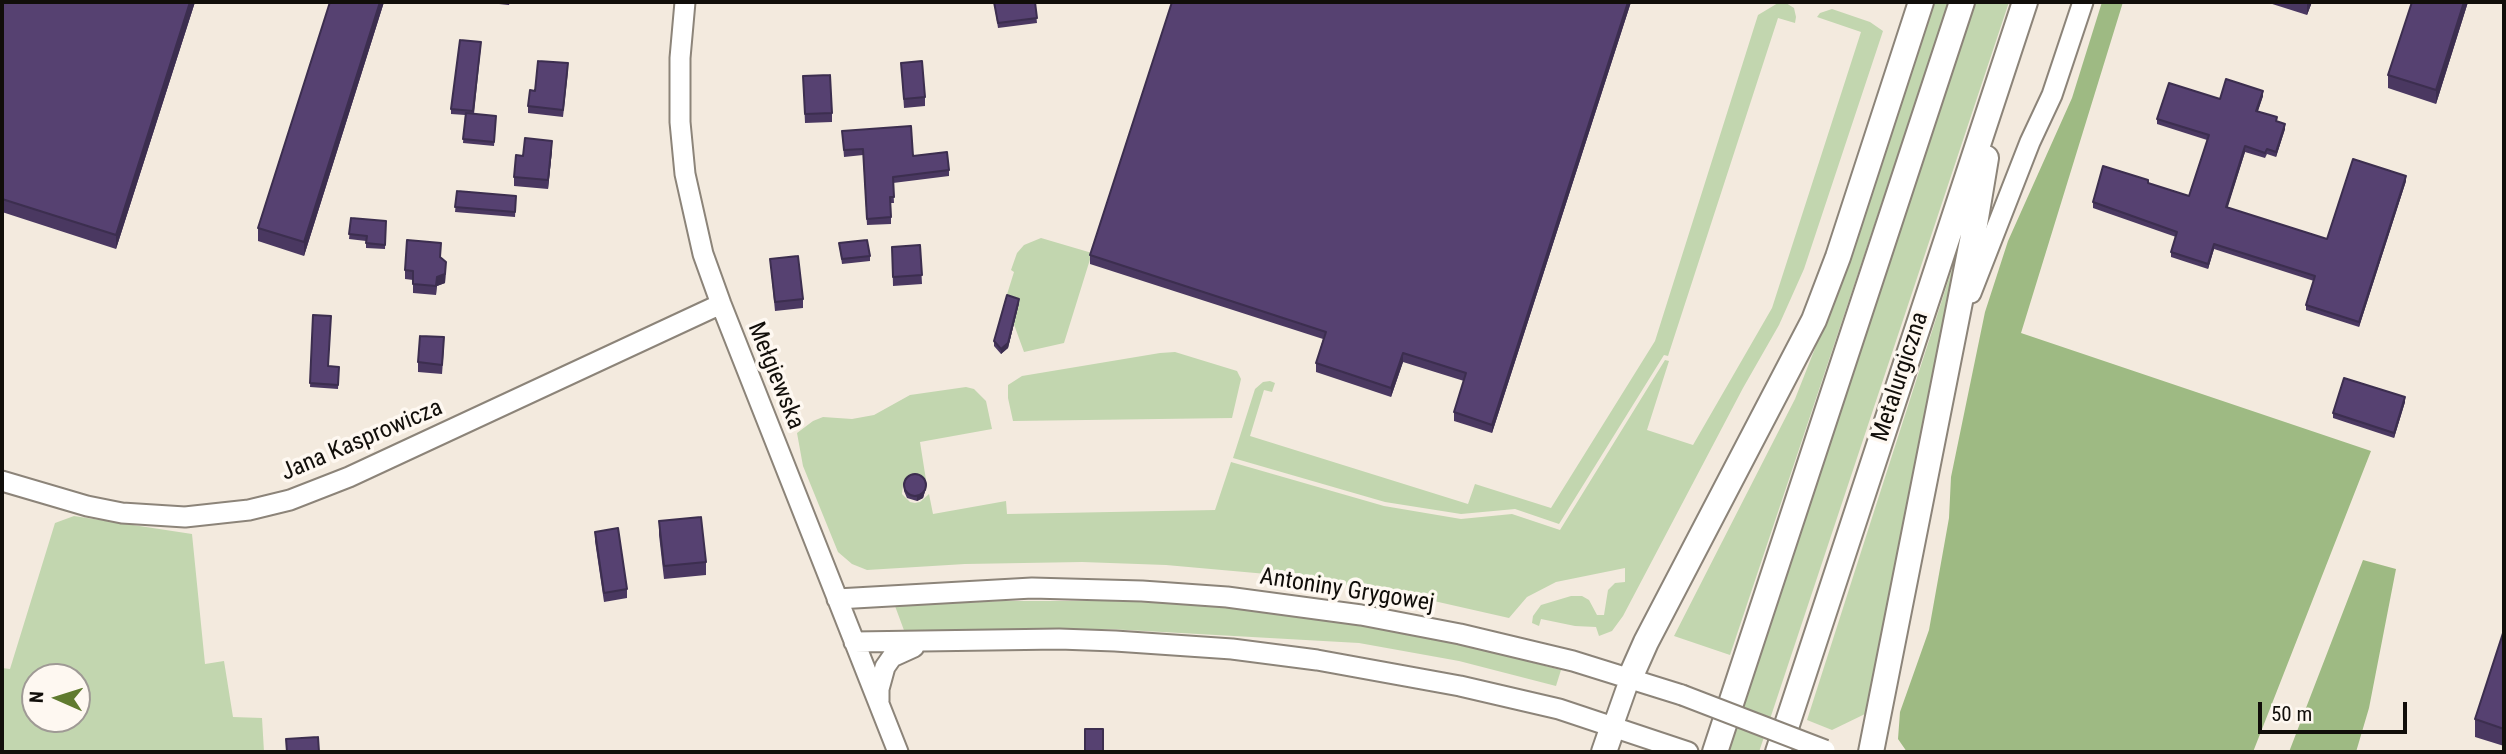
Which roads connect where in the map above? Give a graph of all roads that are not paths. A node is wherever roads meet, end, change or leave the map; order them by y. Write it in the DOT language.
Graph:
graph roads {
  1 [pos="685,2"];
  2 [pos="1921,2"];
  3 [pos="1962,2"];
  4 [pos="2025,2"];
  5 [pos="2082,2"];
  6 [pos="1999,81"];
  7 [pos="720,304"];
  8 [pos="1947,363"];
  9 [pos="2,481"];
  10 [pos="837,599"];
  11 [pos="854,642"];
  12 [pos="929,643"];
  13 [pos="1630,678"];
  14 [pos="879,705"];
  15 [pos="1613,726"];
  16 [pos="1827,751"];
  17 [pos="898,752"];
  18 [pos="1604,752"];
  19 [pos="1688,752"];
  20 [pos="1715,752"];
  21 [pos="1778,752"];
  22 [pos="1871,752"];
  1 -- 7 [label="street, Mełgiewska"];
  2 -- 13 [label="main road"];
  3 -- 20 [label="main road"];
  4 -- 6 [label="main road, Metalurgiczna"];
  5 -- 8 [label="street, Metalurgiczna"];
  6 -- 8 [label="main road"];
  6 -- 21 [label="main road, Metalurgiczna"];
  7 -- 9 [label="street, Jana Kasprowicza"];
  7 -- 10 [label="street, Mełgiewska"];
  8 -- 22 [label="main road"];
  10 -- 11 [label="street, Mełgiewska"];
  10 -- 13 [label="street, Antoniny Grygowej"];
  11 -- 12 [label="street"];
  11 -- 14 [label="street, Mełgiewska"];
  12 -- 14 [label="street"];
  12 -- 15 [label="street"];
  13 -- 15 [label="street"];
  13 -- 16 [label="street, Antoniny Grygowej, bridge"];
  14 -- 17 [label="street, Mełgiewska"];
  15 -- 18 [label="main road"];
  15 -- 19 [label="street"];
}
